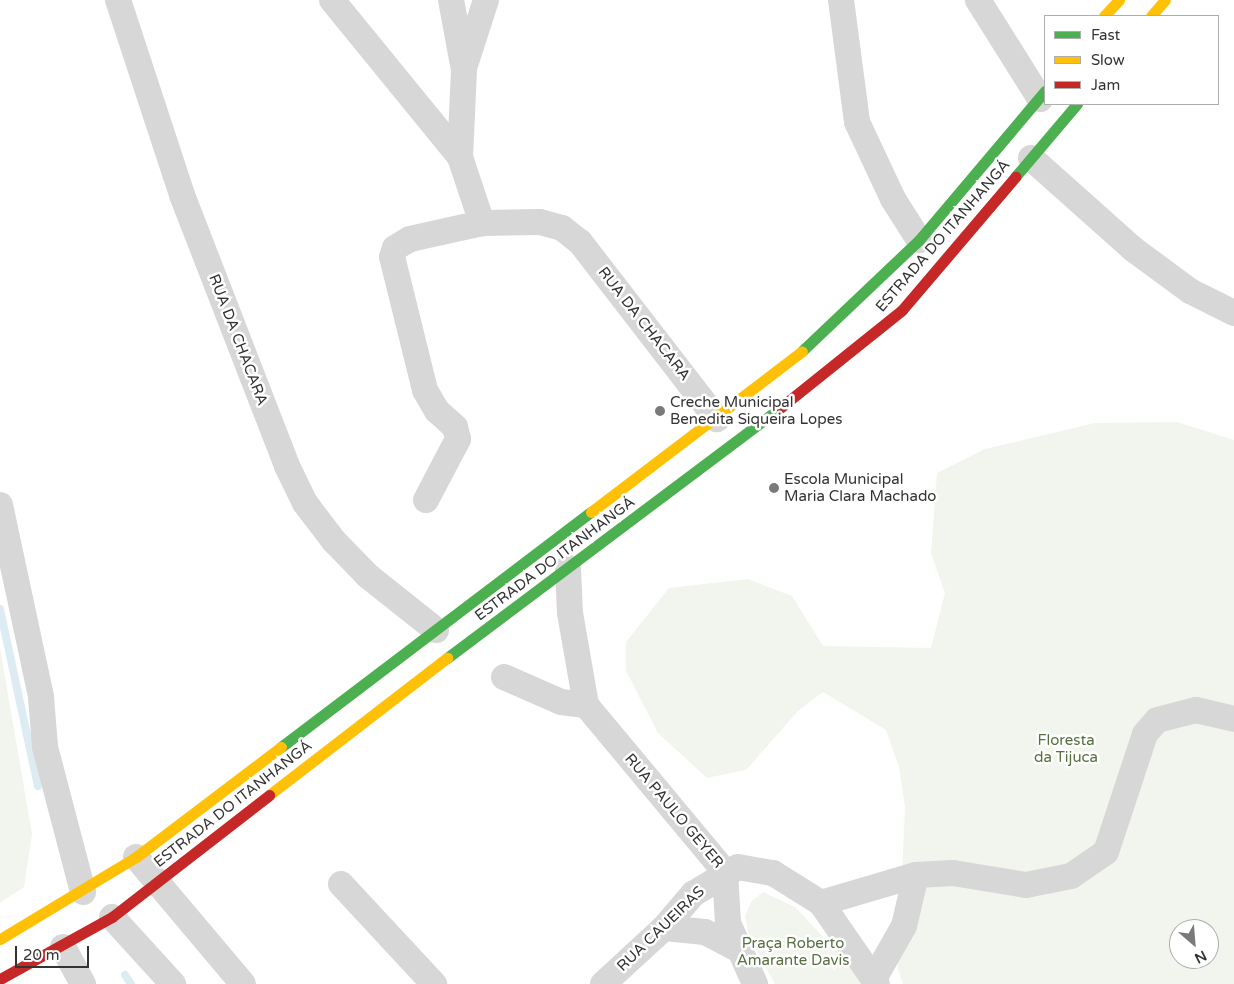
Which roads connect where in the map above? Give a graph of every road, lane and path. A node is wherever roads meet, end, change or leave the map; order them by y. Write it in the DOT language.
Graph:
graph roads {
  1 [pos="118,0"];
  2 [pos="332,0"];
  3 [pos="451,0"];
  4 [pos="486,0"];
  5 [pos="841,0"];
  6 [pos="978,0"];
  7 [pos="1119,0"];
  8 [pos="1165,0"];
  9 [pos="1105,15"];
  10 [pos="1152,15"];
  11 [pos="464,70"];
  12 [pos="1042,95"];
  13 [pos="1076,105"];
  14 [pos="460,157"];
  15 [pos="1031,158"];
  16 [pos="482,223"];
  17 [pos="919,240"];
  18 [pos="1234,312"];
  19 [pos="717,419"];
  20 [pos="426,500"];
  21 [pos="0,505"];
  22 [pos="568,568"];
  23 [pos="436,630"];
  24 [pos="504,677"];
  25 [pos="586,705"];
  26 [pos="1234,719"];
  27 [pos="136,857"];
  28 [pos="725,872"];
  29 [pos="916,875"];
  30 [pos="156,883"];
  31 [pos="340,884"];
  32 [pos="83,892"];
  33 [pos="822,903"];
  34 [pos="112,917"];
  35 [pos="664,928"];
  36 [pos="0,939"];
  37 [pos="63,947"];
  38 [pos="741,951"];
  39 [pos="0,979"];
  40 [pos="876,980"];
  41 [pos="83,984"];
  42 [pos="173,984"];
  43 [pos="243,984"];
  44 [pos="434,984"];
  45 [pos="603,984"];
  46 [pos="755,984"];
  1 -- 23 [label="street, RUA DA CHACARA"];
  2 -- 14 [label="street"];
  3 -- 11 [label="street"];
  4 -- 11 [label="street"];
  5 -- 17 [label="street"];
  6 -- 12 [label="street"];
  7 -- 9 [label="main road"];
  8 -- 10 [label="main road"];
  11 -- 14 [label="street"];
  12 -- 17 [label="main road, ESTRADA DO ITANHANGÁ"];
  13 -- 15 [label="main road, ESTRADA DO ITANHANGÁ"];
  14 -- 16 [label="street"];
  15 -- 18 [label="street"];
  15 -- 22 [label="main road, ESTRADA DO ITANHANGÁ"];
  16 -- 19 [label="street, RUA DA CHACARA"];
  16 -- 20 [label="street, RUA DA CHACARA"];
  17 -- 19 [label="main road, ESTRADA DO ITANHANGÁ"];
  19 -- 23 [label="main road, ESTRADA DO ITANHANGÁ"];
  21 -- 32 [label="street"];
  22 -- 25 [label="street, RUA PAULO GEYER"];
  22 -- 30 [label="main road, ESTRADA DO ITANHANGÁ"];
  23 -- 27 [label="main road, ESTRADA DO ITANHANGÁ"];
  24 -- 25 [label="street"];
  25 -- 28 [label="street, RUA PAULO GEYER"];
  26 -- 29 [label="street"];
  27 -- 30 [label="street"];
  27 -- 32 [label="main road, ESTRADA DO ITANHANGÁ"];
  28 -- 33 [label="street, RUA CAUEIRAS"];
  28 -- 35 [label="street, RUA CAUEIRAS"];
  28 -- 38 [label="street, RUA PAULO GEYER"];
  29 -- 33 [label="street"];
  29 -- 40 [label="street"];
  30 -- 34 [label="main road, ESTRADA DO ITANHANGÁ"];
  30 -- 43 [label="street"];
  31 -- 44 [label="street"];
  32 -- 36 [label="main road, ESTRADA DO ITANHANGÁ"];
  33 -- 40 [label="street, RUA CAUEIRAS"];
  34 -- 37 [label="main road, ESTRADA DO ITANHANGÁ"];
  34 -- 42 [label="street"];
  35 -- 38 [label="street"];
  35 -- 45 [label="street, RUA CAUEIRAS"];
  37 -- 39 [label="main road, ESTRADA DO ITANHANGÁ"];
  37 -- 41 [label="street"];
  38 -- 46 [label="street, RUA PAULO GEYER"];
}
